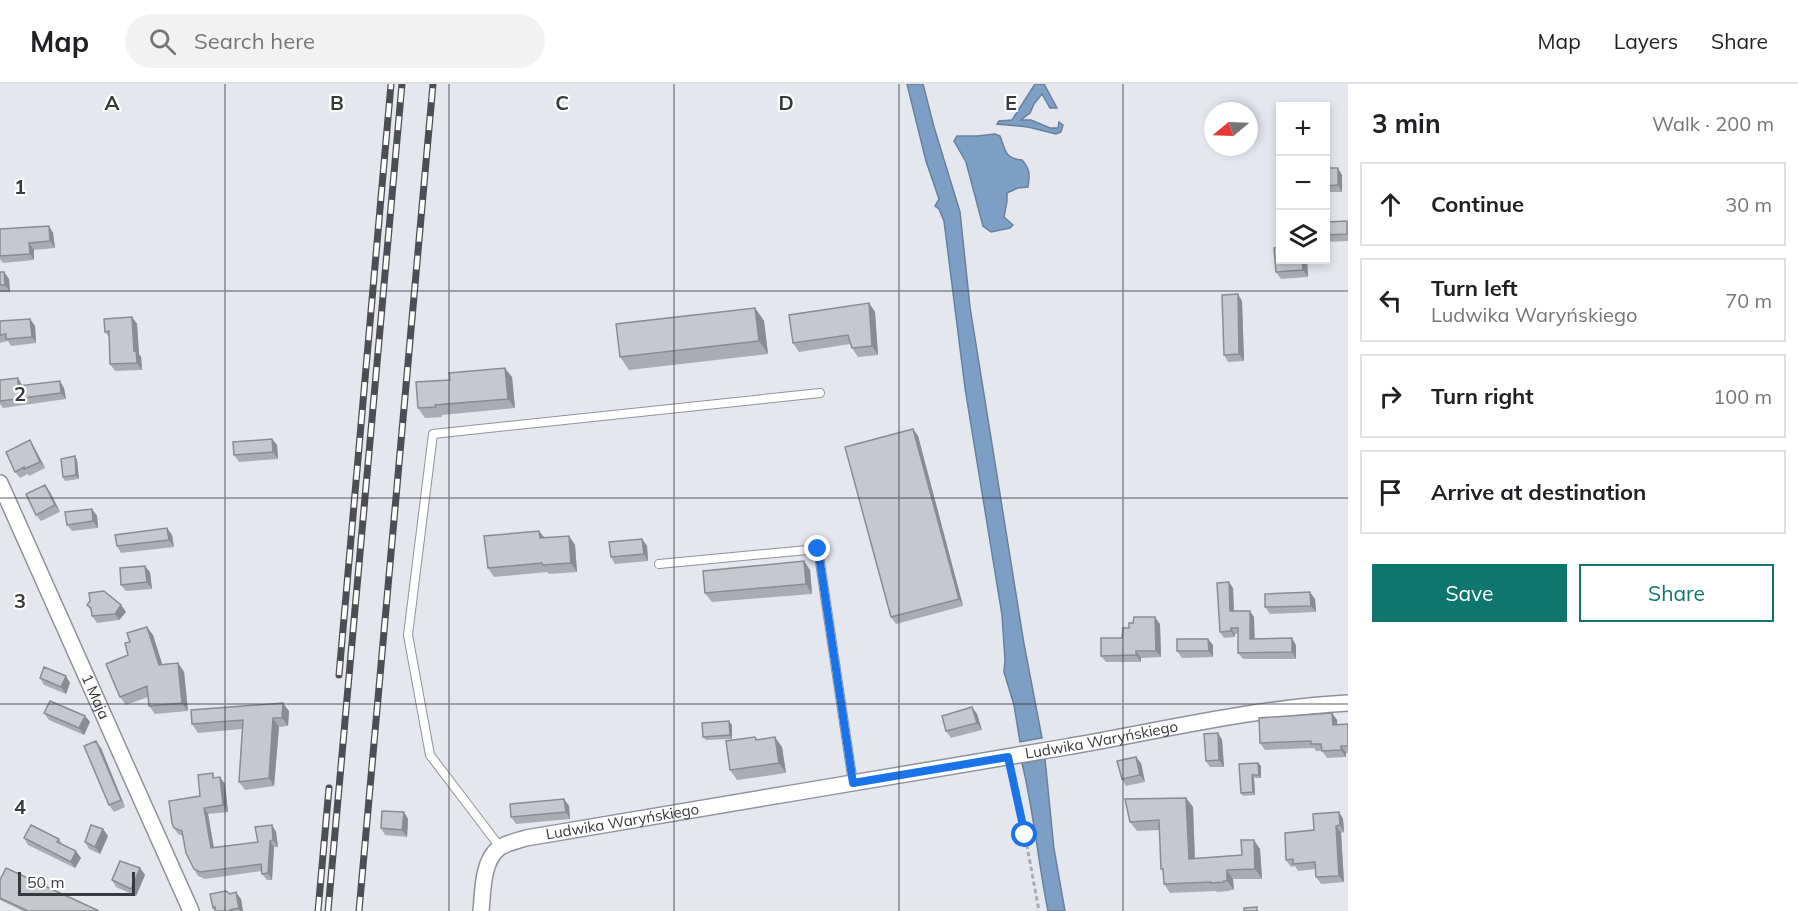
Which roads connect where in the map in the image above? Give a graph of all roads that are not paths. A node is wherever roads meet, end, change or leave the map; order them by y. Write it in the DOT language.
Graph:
graph roads {
  1 [pos="820,393"];
  2 [pos="0,483"];
  3 [pos="659,564"];
  4 [pos="1348,703"];
  5 [pos="853,783"];
  6 [pos="500,848"];
  7 [pos="191,911"];
  8 [pos="481,911"];
  1 -- 6 [label="lane"];
  2 -- 7 [label="street, 1 Maja"];
  3 -- 5 [label="lane"];
  4 -- 5 [label="street, Ludwika Waryńskiego"];
  5 -- 6 [label="street, Ludwika Waryńskiego"];
  6 -- 8 [label="street"];
}
